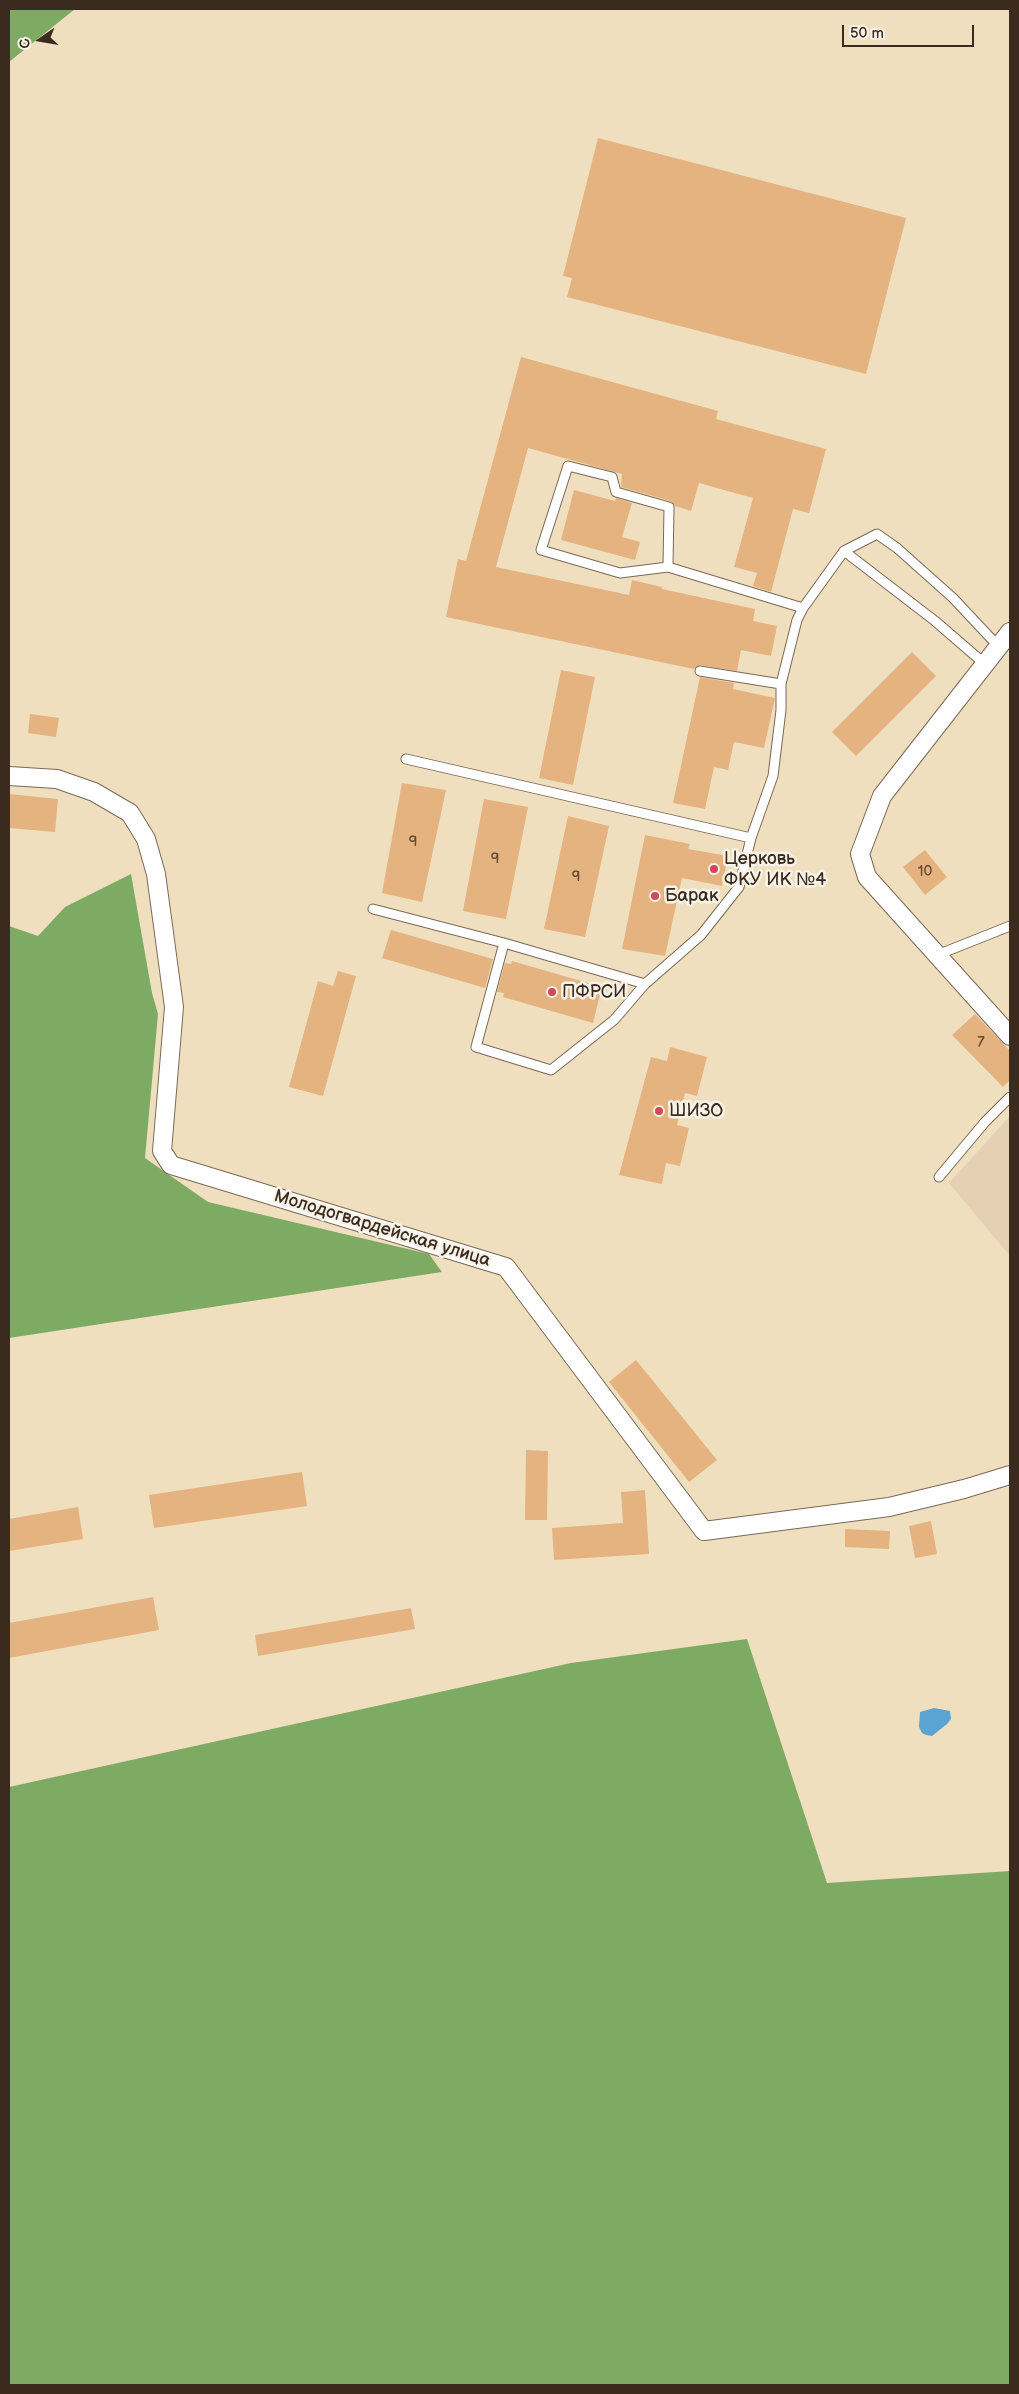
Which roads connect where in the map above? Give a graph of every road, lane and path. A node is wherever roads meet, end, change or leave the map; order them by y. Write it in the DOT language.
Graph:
graph roads {
  1 [pos="844,551"];
  2 [pos="668,567"];
  3 [pos="803,608"];
  4 [pos="1010,632"];
  5 [pos="999,647"];
  6 [pos="986,664"];
  7 [pos="700,671"];
  8 [pos="781,684"];
  9 [pos="406,759"];
  10 [pos="9,776"];
  11 [pos="752,838"];
  12 [pos="373,909"];
  13 [pos="1010,926"];
  14 [pos="504,943"];
  15 [pos="937,955"];
  16 [pos="645,984"];
  17 [pos="1010,1036"];
  18 [pos="1010,1096"];
  19 [pos="939,1177"];
  20 [pos="1010,1475"];
  1 -- 3 [label="lane"];
  1 -- 5 [label="lane"];
  1 -- 6 [label="lane"];
  2 -- 2 [label="lane"];
  2 -- 3 [label="lane"];
  3 -- 8 [label="lane"];
  4 -- 5 [label="street"];
  5 -- 6 [label="street"];
  6 -- 15 [label="street"];
  7 -- 8 [label="lane"];
  8 -- 11 [label="lane"];
  9 -- 11 [label="lane"];
  10 -- 20 [label="street, Молодогвардейская улица"];
  11 -- 16 [label="lane"];
  12 -- 14 [label="lane"];
  13 -- 15 [label="lane"];
  14 -- 16 [label="lane"];
  14 -- 16 [label="lane"];
  15 -- 17 [label="street"];
  18 -- 19 [label="lane"];
}
